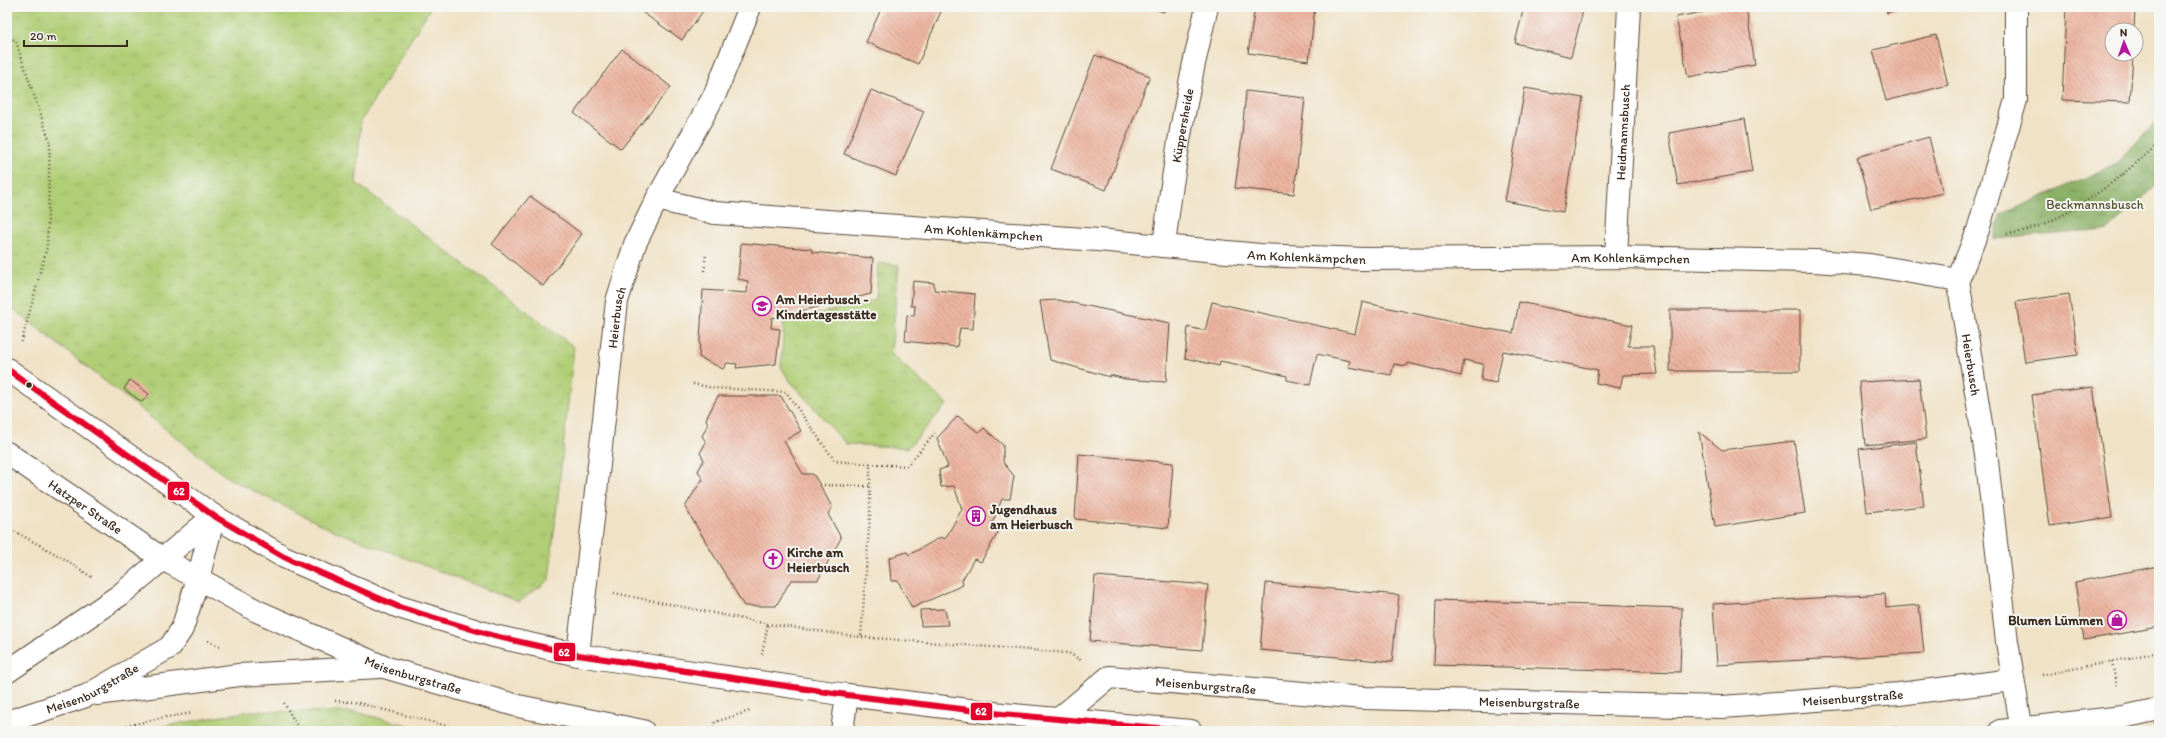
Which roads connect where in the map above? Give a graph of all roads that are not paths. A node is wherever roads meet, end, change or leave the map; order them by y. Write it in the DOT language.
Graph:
graph roads {
  1 [pos="750,7"];
  2 [pos="1207,7"];
  3 [pos="1628,7"];
  4 [pos="2016,7"];
  5 [pos="657,198"];
  6 [pos="1164,246"];
  7 [pos="1616,257"];
  8 [pos="1958,280"];
  9 [pos="10,372"];
  10 [pos="7,453"];
  11 [pos="214,516"];
  12 [pos="163,559"];
  13 [pos="198,579"];
  14 [pos="578,655"];
  15 [pos="384,667"];
  16 [pos="7,672"];
  17 [pos="2013,680"];
  18 [pos="847,695"];
  19 [pos="86,696"];
  20 [pos="2159,709"];
  21 [pos="1060,718"];
  22 [pos="7,722"];
  23 [pos="2014,730"];
  24 [pos="643,731"];
  25 [pos="842,731"];
  26 [pos="1191,731"];
  1 -- 5 [label="street, Heierbusch"];
  2 -- 6 [label="street, Küppersheide"];
  3 -- 7 [label="street, Heidmannsbusch"];
  4 -- 8 [label="street"];
  5 -- 6 [label="street, Am Kohlenkämpchen"];
  5 -- 14 [label="street, Heierbusch"];
  6 -- 7 [label="street, Am Kohlenkämpchen"];
  7 -- 8 [label="street, Am Kohlenkämpchen"];
  8 -- 17 [label="street, Heierbusch"];
  9 -- 11 [label="street"];
  10 -- 12 [label="street, Hatzper Straße"];
  11 -- 12 [label="street"];
  11 -- 13 [label="street, Meisenburgstraße"];
  11 -- 14 [label="street"];
  12 -- 13 [label="street, Meisenburgstraße"];
  12 -- 16 [label="street"];
  13 -- 15 [label="street, Meisenburgstraße"];
  13 -- 19 [label="street, Meisenburgstraße"];
  14 -- 18 [label="street"];
  15 -- 19 [label="street"];
  15 -- 24 [label="street, Meisenburgstraße"];
  17 -- 21 [label="street, Meisenburgstraße"];
  17 -- 23 [label="street, Heierbusch"];
  18 -- 21 [label="street"];
  18 -- 25 [label="street"];
  19 -- 22 [label="street, Meisenburgstraße"];
  20 -- 23 [label="street"];
  21 -- 26 [label="street"];
}
